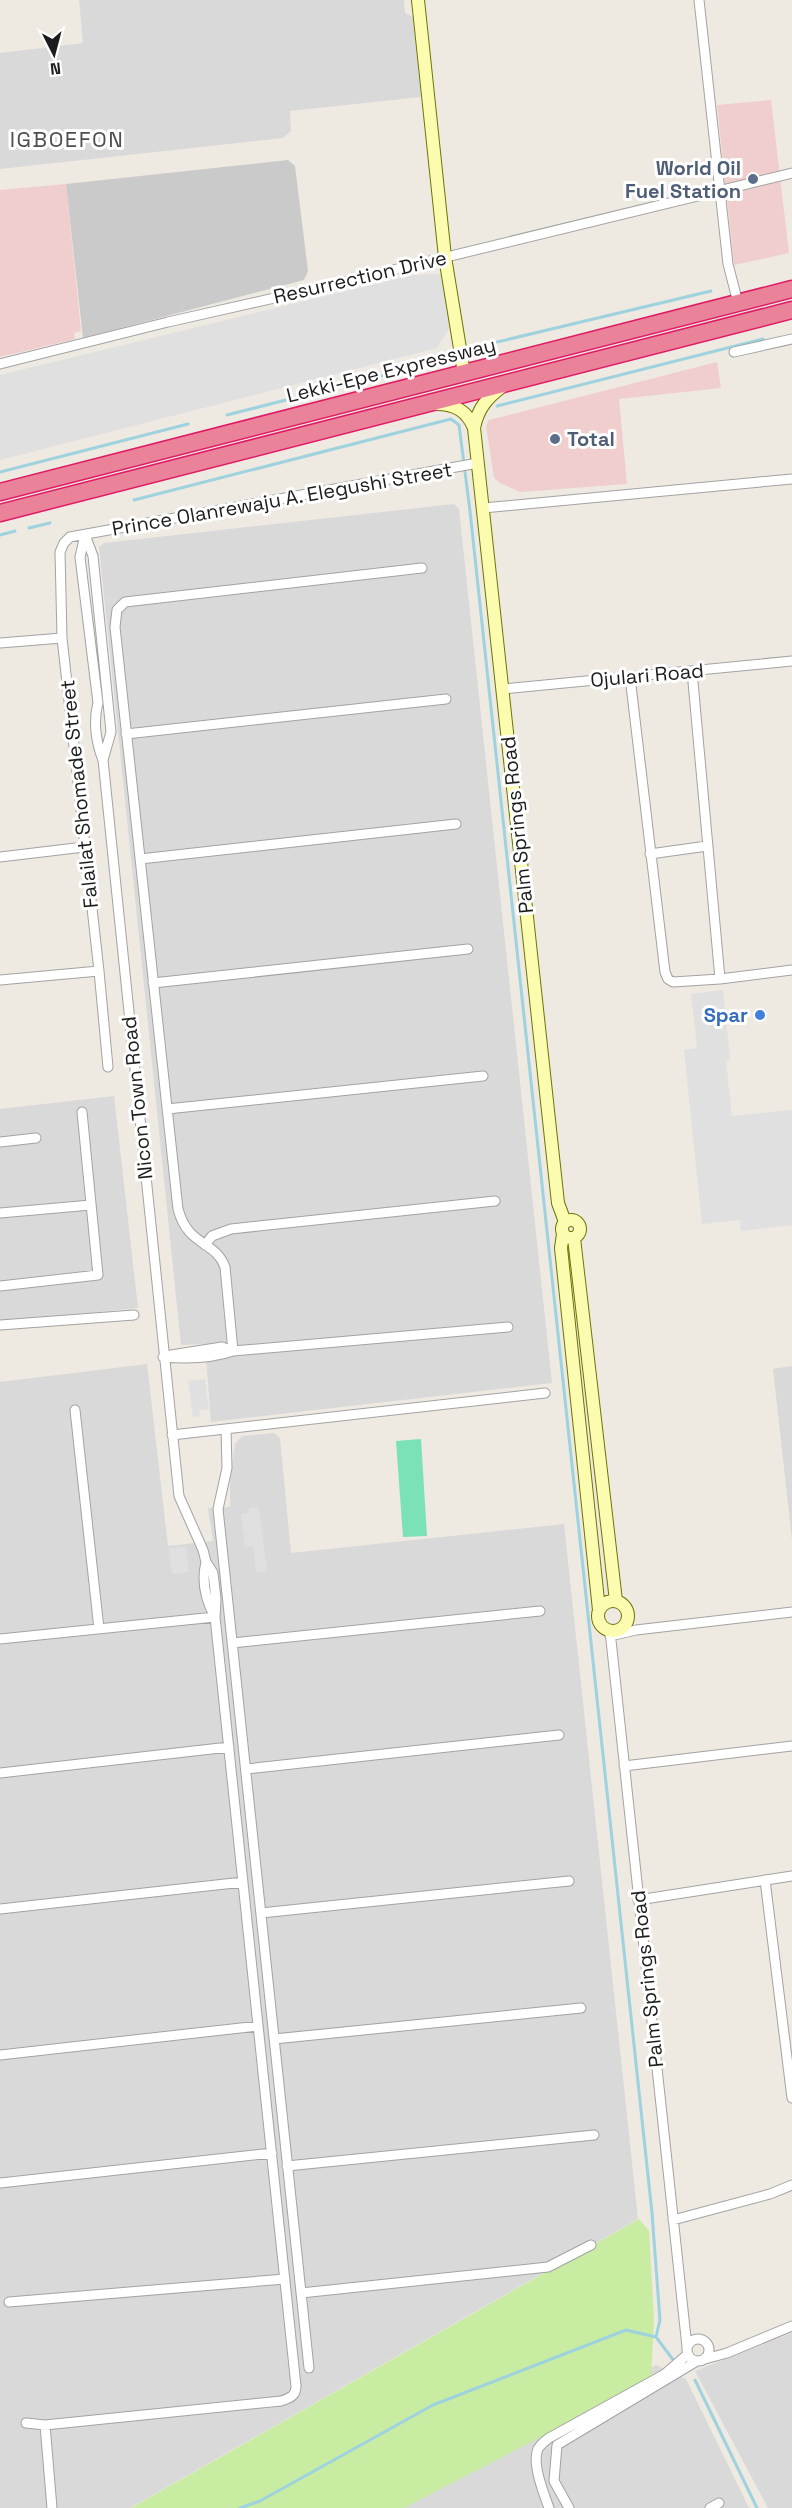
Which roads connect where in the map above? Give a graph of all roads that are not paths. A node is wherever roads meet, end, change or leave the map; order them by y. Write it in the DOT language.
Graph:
graph roads {
  1 [pos="418,0"];
  2 [pos="699,0"];
  3 [pos="792,173"];
  4 [pos="720,190"];
  5 [pos="445,257"];
  6 [pos="792,289"];
  7 [pos="738,303"];
  8 [pos="792,310"];
  9 [pos="792,339"];
  10 [pos="734,352"];
  11 [pos="0,364"];
  12 [pos="464,373"];
  13 [pos="510,381"];
  14 [pos="422,404"];
  15 [pos="474,428"];
  16 [pos="474,464"];
  17 [pos="792,479"];
  18 [pos="0,492"];
  19 [pos="483,508"];
  20 [pos="0,513"];
  21 [pos="85,535"];
  22 [pos="422,568"];
  23 [pos="62,638"];
  24 [pos="0,643"];
  25 [pos="792,661"];
  26 [pos="692,671"];
  27 [pos="630,677"];
  28 [pos="502,689"];
  29 [pos="446,699"];
  30 [pos="103,702"];
  31 [pos="111,732"];
  32 [pos="97,733"];
  33 [pos="126,734"];
  34 [pos="103,760"];
  35 [pos="456,824"];
  36 [pos="707,846"];
  37 [pos="84,847"];
  38 [pos="650,854"];
  39 [pos="0,857"];
  40 [pos="140,859"];
  41 [pos="468,950"];
  42 [pos="792,970"];
  43 [pos="99,971"];
  44 [pos="720,979"];
  45 [pos="0,980"];
  46 [pos="153,983"];
  47 [pos="108,1067"];
  48 [pos="483,1076"];
  49 [pos="167,1109"];
  50 [pos="82,1112"];
  51 [pos="36,1138"];
  52 [pos="0,1142"];
  53 [pos="495,1201"];
  54 [pos="91,1204"];
  55 [pos="0,1214"];
  56 [pos="567,1231"];
  57 [pos="205,1245"];
  58 [pos="0,1286"];
  59 [pos="134,1315"];
  60 [pos="0,1325"];
  61 [pos="508,1328"];
  62 [pos="233,1351"];
  63 [pos="163,1357"];
  64 [pos="545,1393"];
  65 [pos="75,1410"];
  66 [pos="226,1429"];
  67 [pos="172,1435"];
  68 [pos="616,1601"];
  69 [pos="600,1610"];
  70 [pos="540,1611"];
  71 [pos="792,1612"];
  72 [pos="215,1617"];
  73 [pos="99,1629"];
  74 [pos="610,1633"];
  75 [pos="0,1639"];
  76 [pos="232,1643"];
  77 [pos="559,1735"];
  78 [pos="792,1746"];
  79 [pos="229,1747"];
  80 [pos="624,1766"];
  81 [pos="246,1769"];
  82 [pos="0,1773"];
  83 [pos="792,1876"];
  84 [pos="765,1880"];
  85 [pos="569,1881"];
  86 [pos="243,1882"];
  87 [pos="638,1900"];
  88 [pos="0,1909"];
  89 [pos="261,1913"];
  90 [pos="581,2008"];
  91 [pos="258,2026"];
  92 [pos="274,2039"];
  93 [pos="0,2055"];
  94 [pos="792,2098"];
  95 [pos="594,2134"];
  96 [pos="272,2153"];
  97 [pos="287,2166"];
  98 [pos="0,2183"];
  99 [pos="792,2184"];
  100 [pos="673,2220"];
  101 [pos="591,2245"];
  102 [pos="285,2279"];
  103 [pos="301,2293"];
  104 [pos="9,2302"];
  105 [pos="792,2326"];
  106 [pos="687,2328"];
  107 [pos="699,2338"];
  108 [pos="708,2345"];
  109 [pos="688,2351"];
  110 [pos="727,2353"];
  111 [pos="701,2360"];
  112 [pos="309,2368"];
  113 [pos="26,2423"];
  114 [pos="45,2425"];
  115 [pos="719,2503"];
  116 [pos="52,2508"];
  117 [pos="549,2508"];
  118 [pos="568,2508"];
  119 [pos="710,2508"];
  1 -- 5 [label="street"];
  2 -- 4 [label="street"];
  3 -- 4 [label="street, Resurrection Drive"];
  4 -- 5 [label="street, Resurrection Drive"];
  4 -- 7 [label="street"];
  5 -- 11 [label="street, Resurrection Drive"];
  5 -- 12 [label="street"];
  6 -- 7 [label="highway, Lekki-Epe Expressway"];
  7 -- 12 [label="highway, Lekki-Epe Expressway"];
  8 -- 13 [label="highway, Lekki-Epe Expressway"];
  9 -- 10 [label="street"];
  12 -- 18 [label="highway, Lekki-Epe Expressway"];
  13 -- 14 [label="highway, Lekki-Epe Expressway"];
  13 -- 15 [label="street, Palm Springs Road"];
  14 -- 15 [label="street"];
  14 -- 20 [label="highway, Lekki-Epe Expressway"];
  15 -- 16 [label="street, Palm Springs Road"];
  16 -- 19 [label="street, Palm Springs Road"];
  16 -- 21 [label="street, Prince Olanrewaju A. Elegushi Street"];
  17 -- 19 [label="street"];
  19 -- 28 [label="street, Palm Springs Road"];
  21 -- 23 [label="street, Falailat Shomade Street"];
  21 -- 30 [label="street, Nicon Town Road"];
  22 -- 33 [label="street"];
  23 -- 24 [label="street"];
  23 -- 37 [label="street, Falailat Shomade Street"];
  25 -- 26 [label="street, Ojulari Road"];
  26 -- 27 [label="street, Ojulari Road"];
  26 -- 36 [label="street"];
  27 -- 28 [label="street, Ojulari Road"];
  27 -- 38 [label="street"];
  28 -- 56 [label="street, Palm Springs Road"];
  29 -- 33 [label="street"];
  30 -- 31 [label="street, Nicon Town Road"];
  30 -- 32 [label="street, Nicon Town Road"];
  31 -- 32 [label="street"];
  31 -- 34 [label="street, Nicon Town Road"];
  32 -- 34 [label="street, Nicon Town Road"];
  33 -- 40 [label="street"];
  34 -- 63 [label="street, Nicon Town Road"];
  35 -- 40 [label="street"];
  36 -- 38 [label="street"];
  36 -- 44 [label="street"];
  37 -- 39 [label="street"];
  37 -- 43 [label="street, Falailat Shomade Street"];
  38 -- 44 [label="street"];
  40 -- 46 [label="street"];
  41 -- 46 [label="street"];
  42 -- 44 [label="street"];
  43 -- 45 [label="street"];
  43 -- 47 [label="street, Falailat Shomade Street"];
  46 -- 49 [label="street"];
  48 -- 49 [label="street"];
  49 -- 57 [label="street"];
  50 -- 54 [label="street"];
  51 -- 52 [label="street"];
  53 -- 57 [label="street"];
  54 -- 55 [label="street"];
  54 -- 58 [label="street"];
  56 -- 68 [label="street"];
  56 -- 69 [label="street"];
  57 -- 62 [label="street"];
  59 -- 60 [label="street"];
  61 -- 62 [label="street"];
  62 -- 63 [label="street"];
  63 -- 67 [label="street, Nicon Town Road"];
  64 -- 66 [label="street"];
  65 -- 73 [label="street"];
  66 -- 67 [label="street"];
  66 -- 76 [label="street"];
  67 -- 72 [label="street, Nicon Town Road"];
  68 -- 69 [label="street"];
  68 -- 74 [label="street"];
  69 -- 74 [label="street"];
  70 -- 76 [label="street"];
  71 -- 74 [label="street"];
  72 -- 73 [label="street"];
  72 -- 79 [label="street, Nicon Town Road"];
  73 -- 75 [label="street"];
  74 -- 80 [label="street, Palm Springs Road"];
  76 -- 81 [label="street"];
  77 -- 81 [label="street"];
  78 -- 80 [label="street"];
  79 -- 82 [label="street"];
  79 -- 86 [label="street, Nicon Town Road"];
  80 -- 87 [label="street, Palm Springs Road"];
  81 -- 89 [label="street"];
  83 -- 84 [label="street"];
  84 -- 87 [label="street"];
  84 -- 94 [label="street"];
  85 -- 89 [label="street"];
  86 -- 88 [label="street"];
  86 -- 91 [label="street, Nicon Town Road"];
  87 -- 100 [label="street, Palm Springs Road"];
  89 -- 92 [label="street"];
  90 -- 92 [label="street"];
  91 -- 93 [label="street"];
  91 -- 96 [label="street, Nicon Town Road"];
  92 -- 97 [label="street"];
  95 -- 97 [label="street"];
  96 -- 98 [label="street"];
  96 -- 102 [label="street, Nicon Town Road"];
  97 -- 103 [label="street"];
  99 -- 100 [label="street"];
  100 -- 106 [label="street, Palm Springs Road"];
  101 -- 103 [label="street"];
  102 -- 104 [label="street"];
  102 -- 114 [label="street, Nicon Town Road"];
  103 -- 112 [label="street"];
  105 -- 110 [label="street"];
  106 -- 107 [label="street"];
  106 -- 109 [label="street, Palm Springs Road"];
  107 -- 108 [label="street"];
  107 -- 109 [label="street"];
  108 -- 110 [label="street"];
  108 -- 111 [label="street"];
  109 -- 111 [label="street"];
  109 -- 117 [label="street"];
  110 -- 111 [label="street"];
  111 -- 118 [label="street"];
  113 -- 114 [label="street"];
  114 -- 116 [label="street"];
  115 -- 119 [label="street"];
}
